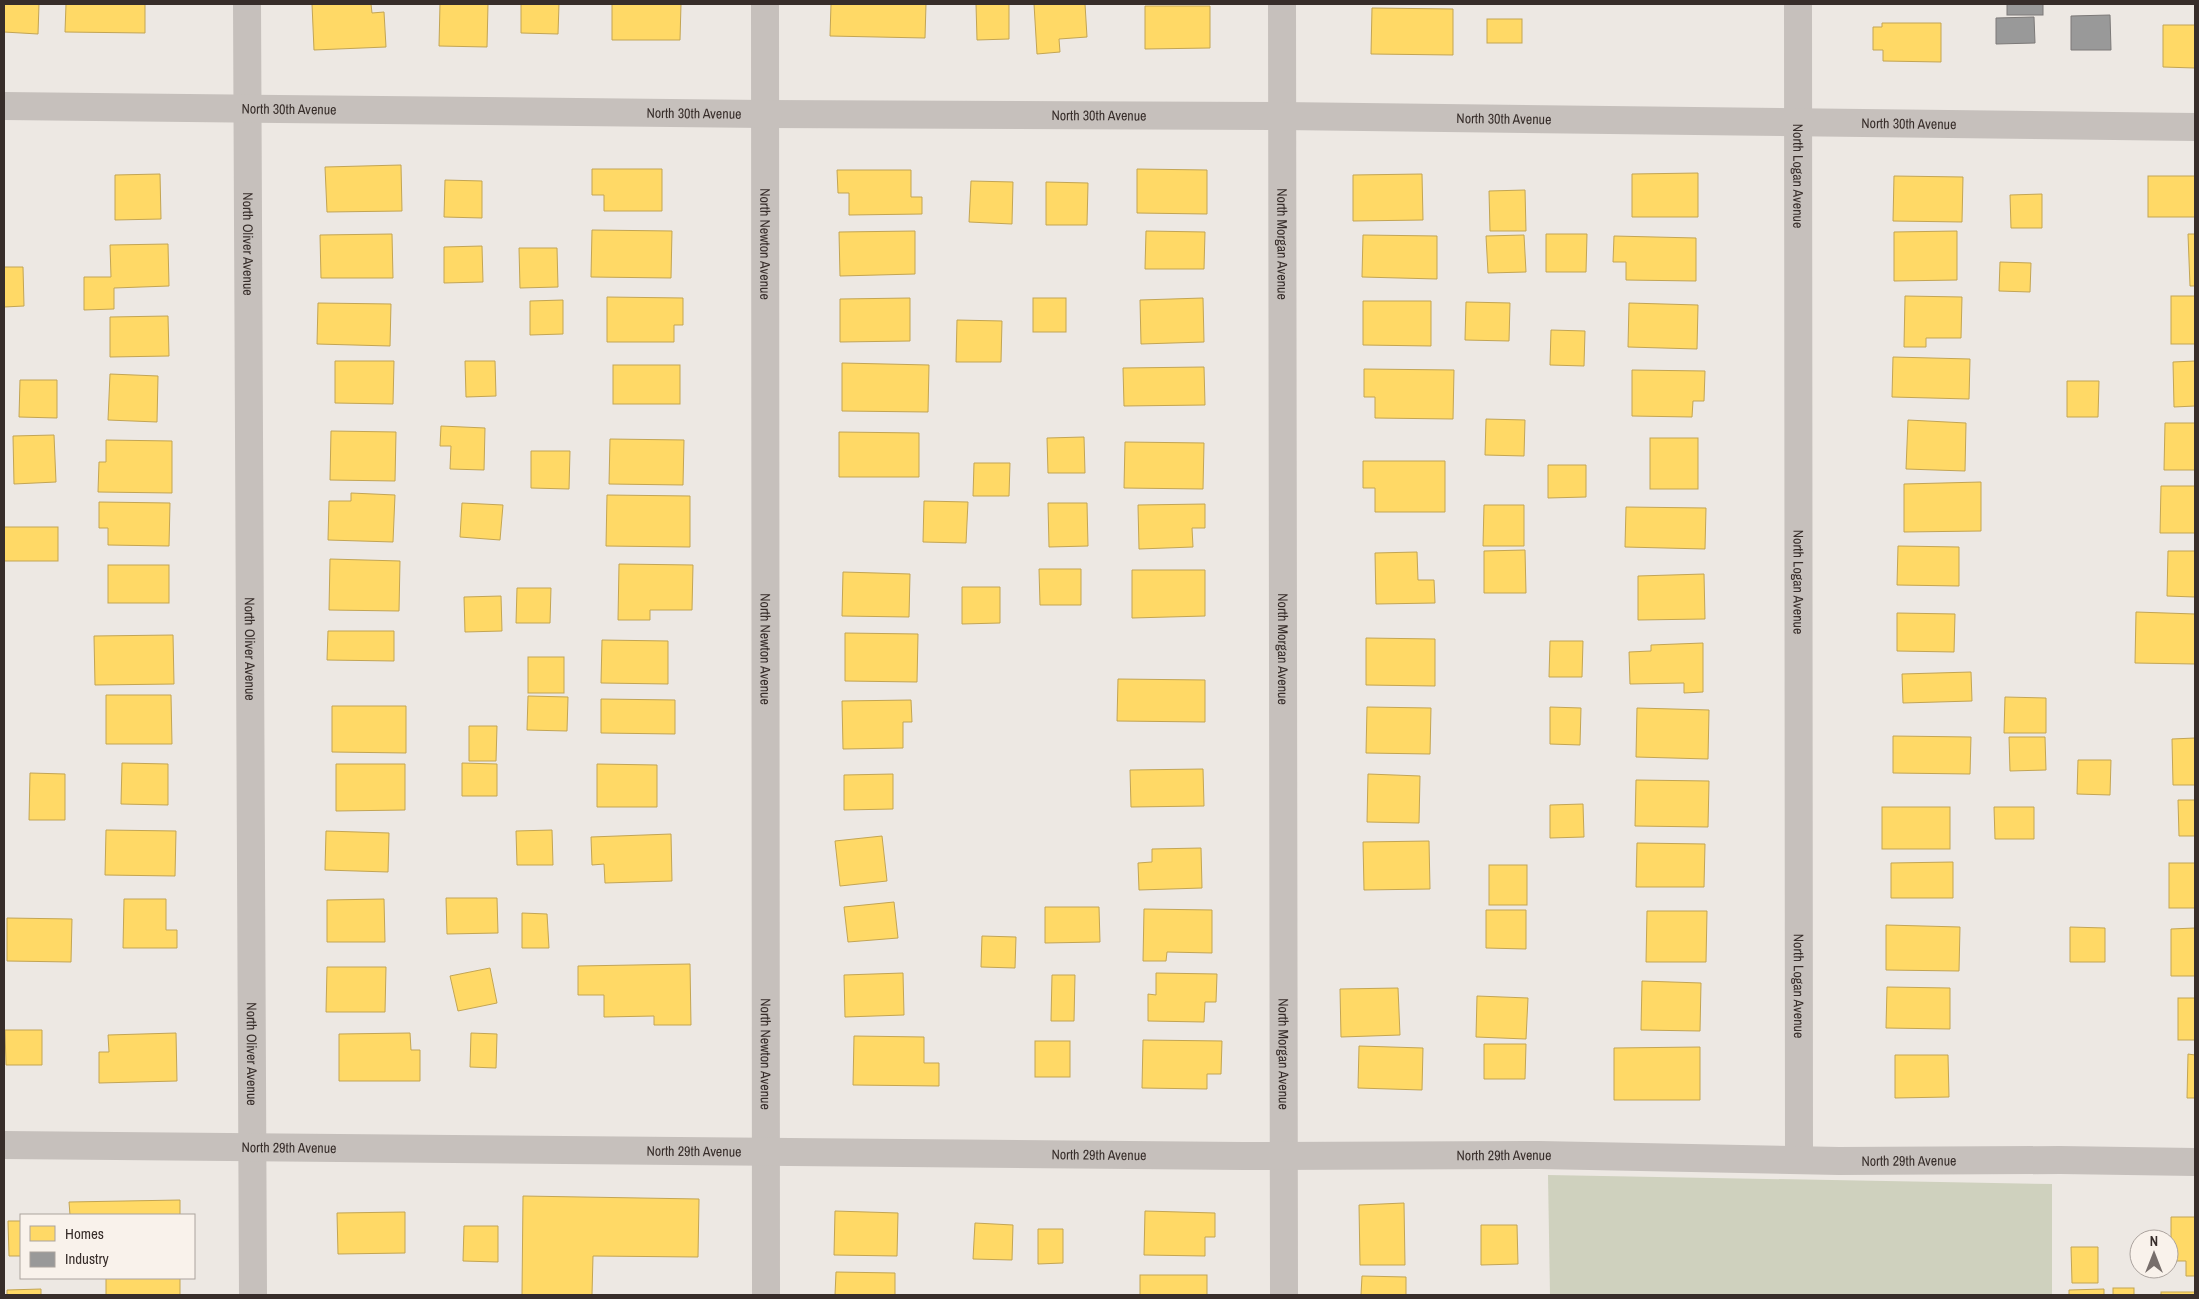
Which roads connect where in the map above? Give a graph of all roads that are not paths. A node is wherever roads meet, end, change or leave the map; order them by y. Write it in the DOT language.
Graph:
graph roads {
  1 [pos="247,4"];
  2 [pos="765,4"];
  3 [pos="1282,4"];
  4 [pos="1798,4"];
  5 [pos="4,106"];
  6 [pos="248,109"];
  7 [pos="765,114"];
  8 [pos="1282,116"];
  9 [pos="1799,121"];
  10 [pos="2195,127"];
  11 [pos="4,1145"];
  12 [pos="252,1147"];
  13 [pos="766,1150"];
  14 [pos="1284,1156"];
  15 [pos="1799,1160"];
  16 [pos="2195,1162"];
  17 [pos="252,1295"];
  18 [pos="766,1295"];
  19 [pos="1284,1295"];
  1 -- 6 [label="street, North Oliver Avenue"];
  2 -- 7 [label="street, North Newton Avenue"];
  3 -- 8 [label="street, North Morgan Avenue"];
  4 -- 9 [label="street, North Logan Avenue"];
  5 -- 6 [label="street, North 30th Avenue"];
  6 -- 7 [label="street, North 30th Avenue"];
  6 -- 12 [label="street, North Oliver Avenue"];
  7 -- 8 [label="street, North 30th Avenue"];
  7 -- 13 [label="street, North Newton Avenue"];
  8 -- 9 [label="street, North 30th Avenue"];
  8 -- 14 [label="street, North Morgan Avenue"];
  9 -- 10 [label="street, North 30th Avenue"];
  9 -- 15 [label="street, North Logan Avenue"];
  11 -- 12 [label="street, North 29th Avenue"];
  12 -- 13 [label="street, North 29th Avenue"];
  12 -- 17 [label="street, North Oliver Avenue"];
  13 -- 14 [label="street, North 29th Avenue"];
  13 -- 18 [label="street, North Newton Avenue"];
  14 -- 15 [label="street, North 29th Avenue"];
  14 -- 19 [label="street, North Morgan Avenue"];
  15 -- 16 [label="street, North 29th Avenue"];
}
